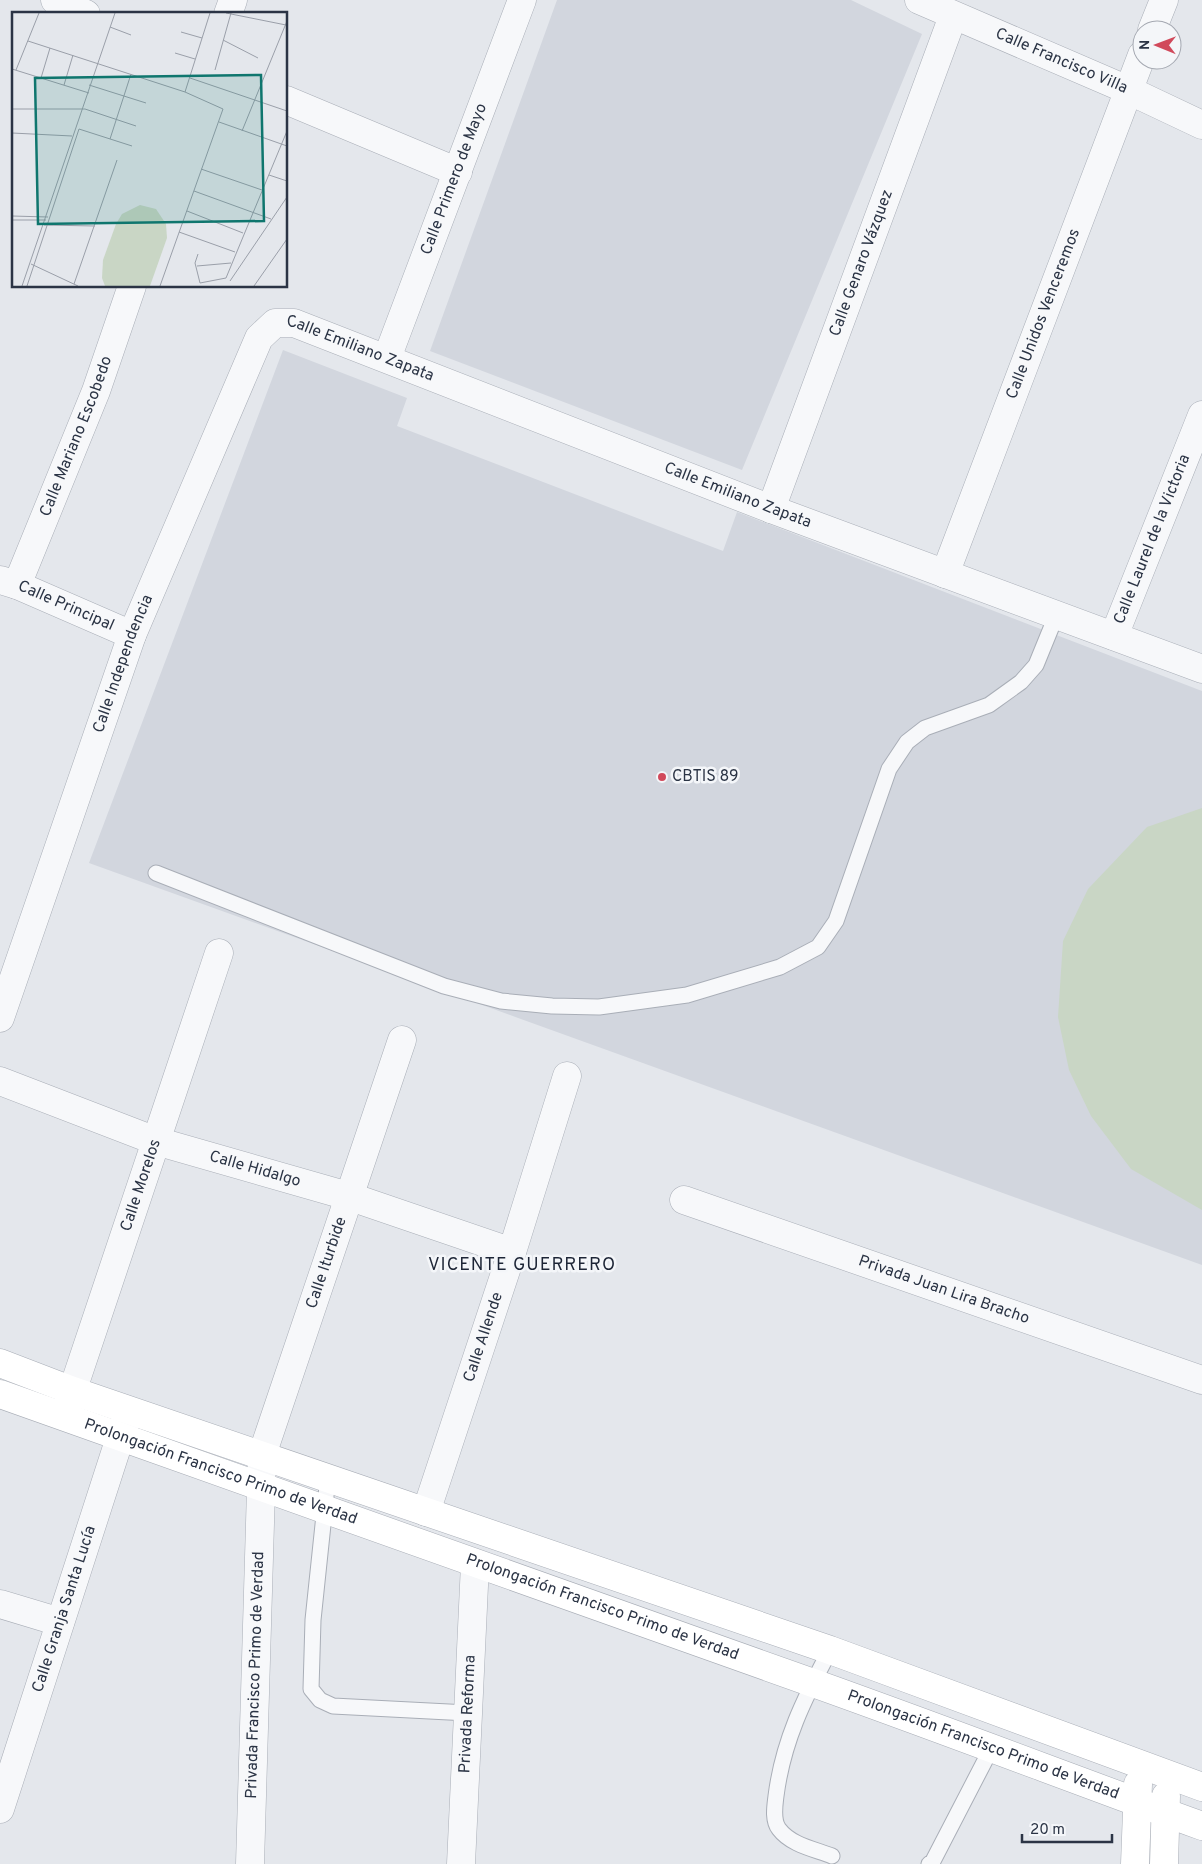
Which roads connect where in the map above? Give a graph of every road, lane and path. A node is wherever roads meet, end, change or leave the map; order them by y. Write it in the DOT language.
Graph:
graph roads {
  1 [pos="54,0"];
  2 [pos="233,0"];
  3 [pos="522,0"];
  4 [pos="919,0"];
  5 [pos="1164,0"];
  6 [pos="81,12"];
  7 [pos="229,12"];
  8 [pos="953,16"];
  9 [pos="1156,20"];
  10 [pos="1136,70"];
  11 [pos="1128,90"];
  12 [pos="288,101"];
  13 [pos="1202,125"];
  14 [pos="458,172"];
  15 [pos="131,288"];
  16 [pos="275,323"];
  17 [pos="387,358"];
  18 [pos="1202,415"];
  19 [pos="771,509"];
  20 [pos="945,574"];
  21 [pos="8,582"];
  22 [pos="1056,616"];
  23 [pos="132,635"];
  24 [pos="1114,636"];
  25 [pos="1202,669"];
  26 [pos="156,873"];
  27 [pos="219,953"];
  28 [pos="0,1018"];
  29 [pos="402,1040"];
  30 [pos="567,1076"];
  31 [pos="0,1081"];
  32 [pos="156,1141"];
  33 [pos="348,1196"];
  34 [pos="684,1200"];
  35 [pos="512,1252"];
  36 [pos="0,1363"];
  37 [pos="1202,1380"];
  38 [pos="73,1390"];
  39 [pos="0,1394"];
  40 [pos="129,1410"];
  41 [pos="64,1417"];
  42 [pos="120,1436"];
  43 [pos="262,1455"];
  44 [pos="328,1477"];
  45 [pos="261,1486"];
  46 [pos="323,1507"];
  47 [pos="426,1512"];
  48 [pos="475,1564"];
  49 [pos="0,1604"];
  50 [pos="60,1622"];
  51 [pos="830,1650"];
  52 [pos="813,1683"];
  53 [pos="468,1712"];
  54 [pos="992,1748"];
  55 [pos="1138,1763"];
  56 [pos="1166,1772"];
  57 [pos="1202,1787"];
  58 [pos="1137,1802"];
  59 [pos="0,1809"];
  60 [pos="1166,1813"];
  61 [pos="1202,1826"];
  62 [pos="832,1856"];
  63 [pos="250,1864"];
  64 [pos="461,1864"];
  65 [pos="929,1864"];
  66 [pos="1135,1864"];
  67 [pos="1164,1864"];
  1 -- 6 [label="street"];
  2 -- 7 [label="street"];
  3 -- 14 [label="street, Calle Primero de Mayo"];
  4 -- 8 [label="street, Calle Francisco Villa"];
  5 -- 9 [label="street"];
  8 -- 11 [label="street, Calle Francisco Villa"];
  8 -- 19 [label="street, Calle Genaro Vázquez"];
  10 -- 11 [label="street, Calle Unidos Venceremos"];
  11 -- 13 [label="street, Calle Francisco Villa"];
  11 -- 20 [label="street, Calle Unidos Venceremos"];
  12 -- 14 [label="street"];
  14 -- 17 [label="street, Calle Primero de Mayo"];
  15 -- 21 [label="street, Calle Mariano Escobedo"];
  16 -- 17 [label="street, Calle Emiliano Zapata"];
  16 -- 23 [label="street, Calle Independencia"];
  17 -- 19 [label="street, Calle Emiliano Zapata"];
  18 -- 24 [label="street, Calle Laurel de la Victoria"];
  19 -- 20 [label="street, Calle Emiliano Zapata"];
  20 -- 22 [label="street, Calle Emiliano Zapata"];
  21 -- 23 [label="street, Calle Principal"];
  22 -- 24 [label="street, Calle Emiliano Zapata"];
  22 -- 26 [label="lane"];
  23 -- 28 [label="street, Calle Independencia"];
  24 -- 25 [label="street, Calle Emiliano Zapata"];
  27 -- 32 [label="street, Calle Morelos"];
  29 -- 33 [label="street, Calle Iturbide"];
  30 -- 35 [label="street, Calle Allende"];
  31 -- 32 [label="street, Calle Hidalgo"];
  32 -- 33 [label="street, Calle Hidalgo"];
  32 -- 38 [label="street, Calle Morelos"];
  33 -- 35 [label="street, Calle Hidalgo"];
  33 -- 43 [label="street, Calle Iturbide"];
  34 -- 37 [label="street, Privada Juan Lira Bracho"];
  35 -- 47 [label="street, Calle Allende"];
  36 -- 38 [label="main road, Prolongación Francisco Primo de Verdad"];
  38 -- 40 [label="main road, Prolongación Francisco Primo de Verdad"];
  38 -- 41 [label="street, Calle Morelos"];
  39 -- 41 [label="main road, Prolongación Francisco Primo de Verdad"];
  40 -- 42 [label="street, Calle Granja Santa Lucía"];
  40 -- 43 [label="main road, Prolongación Francisco Primo de Verdad"];
  41 -- 42 [label="main road, Prolongación Francisco Primo de Verdad"];
  42 -- 45 [label="main road, Prolongación Francisco Primo de Verdad"];
  42 -- 50 [label="street, Calle Granja Santa Lucía"];
  43 -- 44 [label="main road, Prolongación Francisco Primo de Verdad"];
  43 -- 45 [label="street, Calle Iturbide"];
  44 -- 46 [label="lane"];
  44 -- 47 [label="main road, Prolongación Francisco Primo de Verdad"];
  45 -- 46 [label="main road, Prolongación Francisco Primo de Verdad"];
  45 -- 63 [label="street, Privada Francisco Primo de Verdad"];
  46 -- 48 [label="main road, Prolongación Francisco Primo de Verdad"];
  46 -- 53 [label="lane"];
  47 -- 51 [label="main road, Prolongación Francisco Primo de Verdad"];
  48 -- 52 [label="main road, Prolongación Francisco Primo de Verdad"];
  48 -- 53 [label="street, Privada Reforma"];
  49 -- 50 [label="street"];
  50 -- 59 [label="street, Calle Granja Santa Lucía"];
  51 -- 52 [label="lane"];
  51 -- 55 [label="main road, Prolongación Francisco Primo de Verdad"];
  52 -- 54 [label="main road, Prolongación Francisco Primo de Verdad"];
  52 -- 62 [label="lane"];
  53 -- 64 [label="street, Privada Reforma"];
  54 -- 58 [label="main road, Prolongación Francisco Primo de Verdad"];
  54 -- 65 [label="lane"];
  55 -- 56 [label="main road, Prolongación Francisco Primo de Verdad"];
  55 -- 58 [label="main road"];
  56 -- 57 [label="main road, Prolongación Francisco Primo de Verdad"];
  56 -- 60 [label="main road"];
  58 -- 60 [label="main road, Prolongación Francisco Primo de Verdad"];
  58 -- 66 [label="main road"];
  60 -- 61 [label="main road, Prolongación Francisco Primo de Verdad"];
  60 -- 67 [label="main road"];
}
